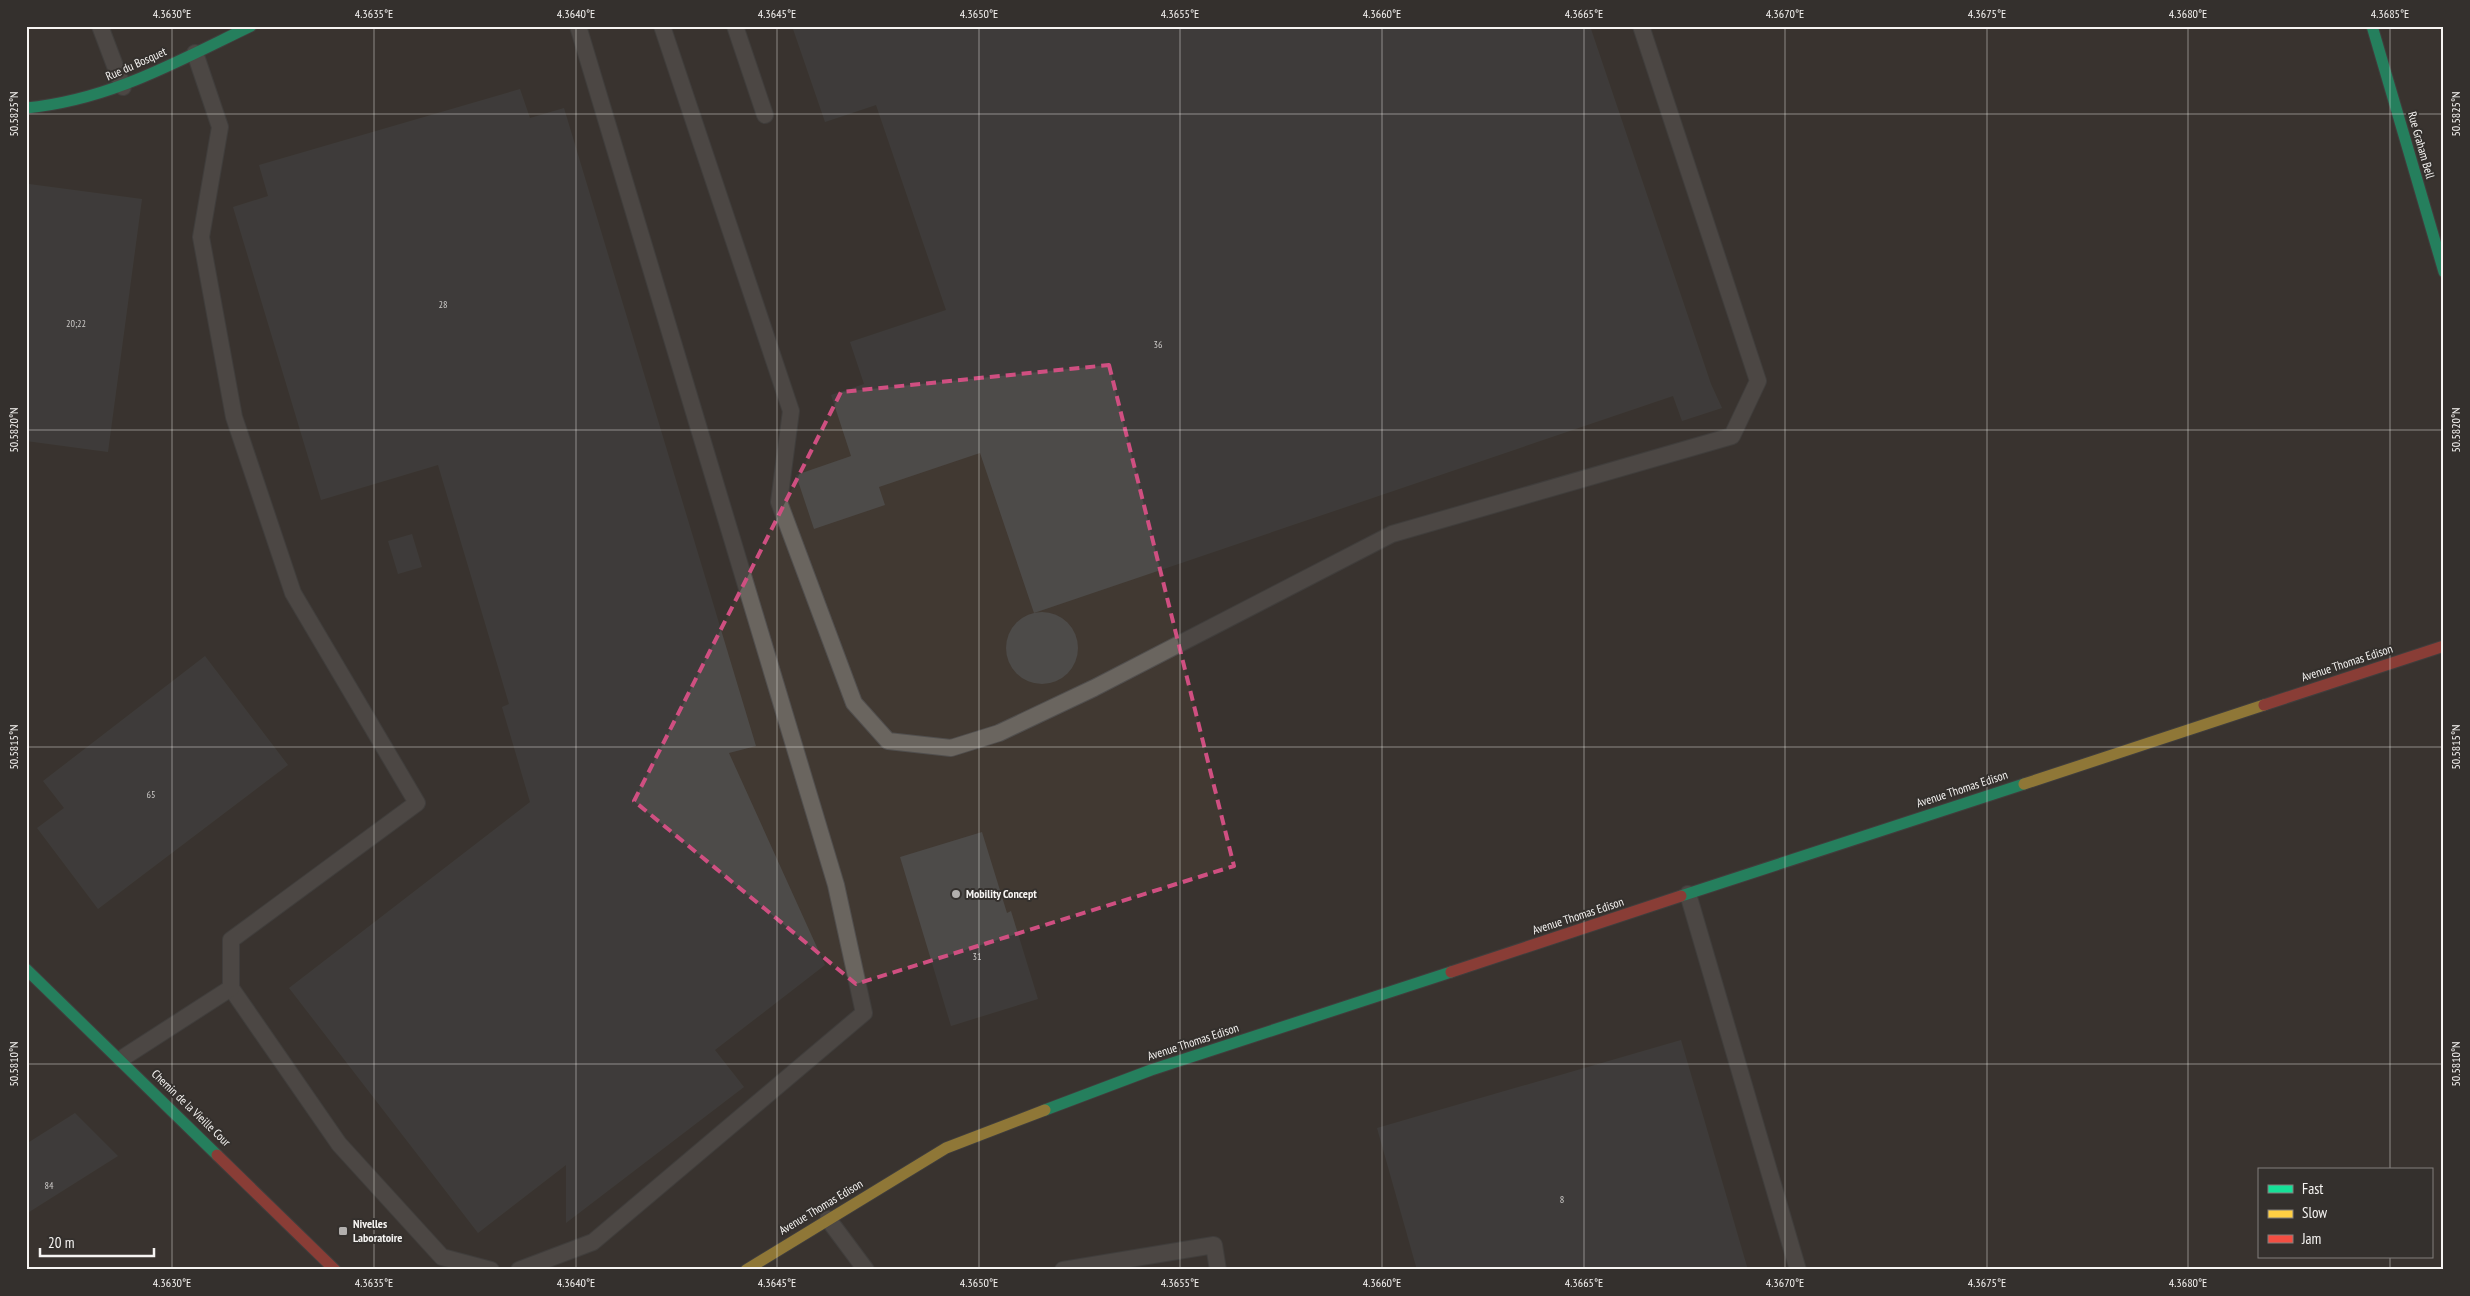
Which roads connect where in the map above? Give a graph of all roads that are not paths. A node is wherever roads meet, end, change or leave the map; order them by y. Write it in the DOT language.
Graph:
graph roads {
  1 [pos="100,26"];
  2 [pos="578,26"];
  3 [pos="662,26"];
  4 [pos="735,26"];
  5 [pos="1641,26"];
  6 [pos="2372,26"];
  7 [pos="242,28"];
  8 [pos="195,53"];
  9 [pos="123,87"];
  10 [pos="26,108"];
  11 [pos="765,115"];
  12 [pos="2444,272"];
  13 [pos="2444,646"];
  14 [pos="1688,894"];
  15 [pos="26,969"];
  16 [pos="231,988"];
  17 [pos="121,1059"];
  18 [pos="828,1220"];
  19 [pos="335,1270"];
  20 [pos="491,1270"];
  21 [pos="519,1270"];
  22 [pos="746,1270"];
  23 [pos="866,1270"];
  24 [pos="1063,1270"];
  25 [pos="1218,1270"];
  26 [pos="1798,1270"];
  1 -- 9 [label="lane"];
  2 -- 21 [label="lane"];
  3 -- 5 [label="lane"];
  4 -- 11 [label="lane"];
  6 -- 12 [label="street, Rue Graham Bell"];
  7 -- 8 [label="street, Rue du Bosquet"];
  8 -- 9 [label="street, Rue du Bosquet"];
  8 -- 16 [label="lane"];
  9 -- 10 [label="street, Rue du Bosquet"];
  13 -- 14 [label="street, Avenue Thomas Edison"];
  14 -- 18 [label="street, Avenue Thomas Edison"];
  14 -- 26 [label="lane"];
  15 -- 17 [label="street, Chemin de la Vieille Cour"];
  16 -- 17 [label="lane"];
  16 -- 20 [label="lane"];
  17 -- 19 [label="street, Chemin de la Vieille Cour"];
  18 -- 22 [label="street, Avenue Thomas Edison"];
  18 -- 23 [label="lane"];
  24 -- 25 [label="lane"];
}
